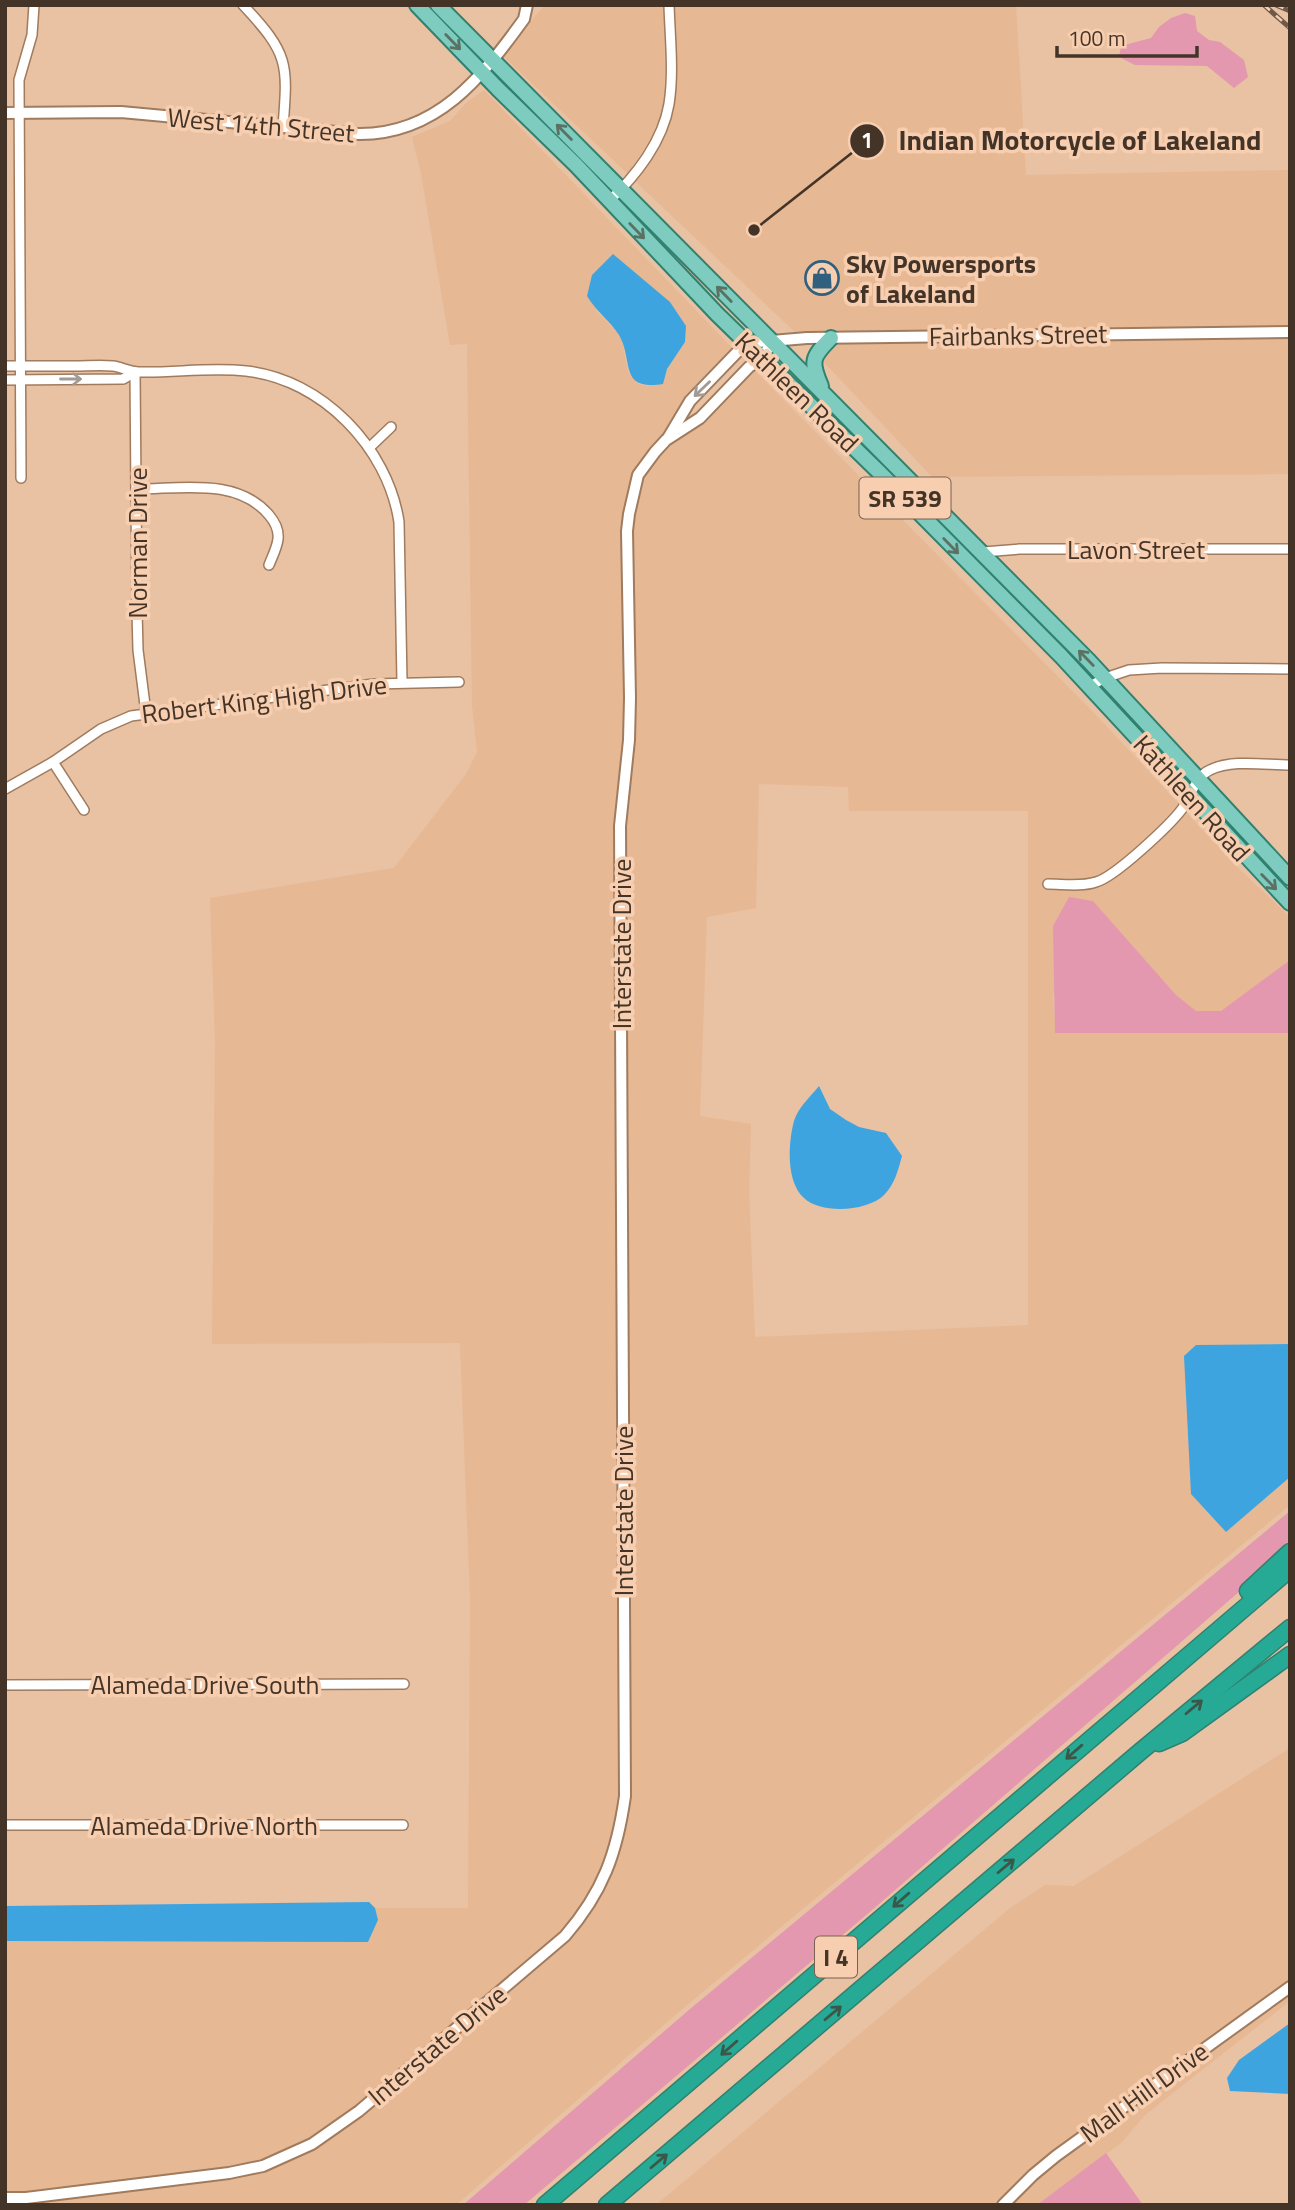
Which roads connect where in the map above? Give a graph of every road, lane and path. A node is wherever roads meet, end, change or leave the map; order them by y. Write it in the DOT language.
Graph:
graph roads {
  1 [pos="34,5"];
  2 [pos="243,5"];
  3 [pos="417,5"];
  4 [pos="438,5"];
  5 [pos="527,5"];
  6 [pos="669,5"];
  7 [pos="487,66"];
  8 [pos="5,113"];
  9 [pos="19,113"];
  10 [pos="283,127"];
  11 [pos="622,189"];
  12 [pos="609,201"];
  13 [pos="1290,332"];
  14 [pos="831,338"];
  15 [pos="772,342"];
  16 [pos="746,343"];
  17 [pos="762,358"];
  18 [pos="5,366"];
  19 [pos="19,366"];
  20 [pos="135,372"];
  21 [pos="20,379"];
  22 [pos="5,380"];
  23 [pos="824,394"];
  24 [pos="391,427"];
  25 [pos="666,440"];
  26 [pos="369,448"];
  27 [pos="21,478"];
  28 [pos="136,489"];
  29 [pos="1290,549"];
  30 [pos="983,552"];
  31 [pos="270,565"];
  32 [pos="1290,669"];
  33 [pos="1105,678"];
  34 [pos="402,682"];
  35 [pos="460,682"];
  36 [pos="1090,687"];
  37 [pos="146,713"];
  38 [pos="53,762"];
  39 [pos="1290,765"];
  40 [pos="1199,780"];
  41 [pos="5,789"];
  42 [pos="1191,794"];
  43 [pos="84,810"];
  44 [pos="1284,867"];
  45 [pos="1290,878"];
  46 [pos="1048,884"];
  47 [pos="1290,903"];
  48 [pos="1290,1552"];
  49 [pos="1290,1569"];
  50 [pos="1290,1628"];
  51 [pos="1290,1655"];
  52 [pos="404,1684"];
  53 [pos="5,1685"];
  54 [pos="1126,1708"];
  55 [pos="1141,1751"];
  56 [pos="5,1825"];
  57 [pos="403,1825"];
  58 [pos="1290,1986"];
  59 [pos="5,2198"];
  60 [pos="545,2205"];
  61 [pos="607,2205"];
  62 [pos="1003,2205"];
  1 -- 9 [label="street"];
  2 -- 10 [label="street"];
  3 -- 7 [label="main road, Kathleen Road / SR 539, one-way"];
  4 -- 7 [label="main road, Kathleen Road / SR 539"];
  5 -- 7 [label="street, West 14th Street"];
  6 -- 11 [label="street"];
  7 -- 10 [label="street, West 14th Street"];
  11 -- 7 [label="main road, Kathleen Road / SR 539, one-way"];
  7 -- 12 [label="main road, Kathleen Road / SR 539"];
  8 -- 9 [label="street, West 14th Street"];
  9 -- 10 [label="street, West 14th Street"];
  9 -- 19 [label="street"];
  11 -- 12 [label="street"];
  15 -- 11 [label="main road, Kathleen Road / SR 539, one-way"];
  12 -- 16 [label="main road, Kathleen Road / SR 539, one-way"];
  13 -- 14 [label="street, Fairbanks Street"];
  14 -- 15 [label="street, Fairbanks Street"];
  14 -- 23 [label="main road"];
  15 -- 16 [label="street, Fairbanks Street"];
  15 -- 17 [label="street, Interstate Drive"];
  15 -- 23 [label="main road, Kathleen Road / SR 539"];
  16 -- 17 [label="main road, Kathleen Road / SR 539"];
  16 -- 25 [label="street, Interstate Drive, one-way"];
  17 -- 25 [label="street, Interstate Drive"];
  17 -- 36 [label="main road, Kathleen Road / SR 539, one-way"];
  18 -- 19 [label="street"];
  19 -- 20 [label="street"];
  19 -- 21 [label="street"];
  21 -- 20 [label="street, one-way"];
  20 -- 26 [label="street"];
  20 -- 28 [label="street, Norman Drive"];
  21 -- 22 [label="street"];
  21 -- 27 [label="street"];
  23 -- 30 [label="main road, Kathleen Road / SR 539"];
  24 -- 26 [label="street"];
  25 -- 59 [label="street, Interstate Drive"];
  26 -- 34 [label="street"];
  28 -- 31 [label="street"];
  28 -- 37 [label="street, Norman Drive"];
  29 -- 30 [label="street, Lavon Street"];
  33 -- 30 [label="main road, Kathleen Road / SR 539, one-way"];
  32 -- 33 [label="street"];
  33 -- 36 [label="street"];
  33 -- 40 [label="main road, Kathleen Road / SR 539"];
  34 -- 35 [label="street, Robert King High Drive"];
  34 -- 37 [label="street, Robert King High Drive"];
  36 -- 42 [label="main road, Kathleen Road / SR 539"];
  37 -- 38 [label="street, Robert King High Drive"];
  38 -- 41 [label="street, Robert King High Drive"];
  38 -- 43 [label="street"];
  39 -- 40 [label="street"];
  40 -- 42 [label="street"];
  40 -- 44 [label="main road, Kathleen Road / SR 539"];
  42 -- 46 [label="street"];
  42 -- 47 [label="main road, Kathleen Road / SR 539, one-way"];
  44 -- 45 [label="main road, Kathleen Road / SR 539"];
  48 -- 54 [label="highway"];
  49 -- 54 [label="highway, I 4"];
  55 -- 50 [label="highway, I 4, one-way"];
  51 -- 55 [label="highway"];
  52 -- 53 [label="street, Alameda Drive South"];
  54 -- 60 [label="highway, I 4, one-way"];
  61 -- 55 [label="highway, I 4, one-way"];
  56 -- 57 [label="street, Alameda Drive North"];
  58 -- 62 [label="street, Mall Hill Drive"];
}
